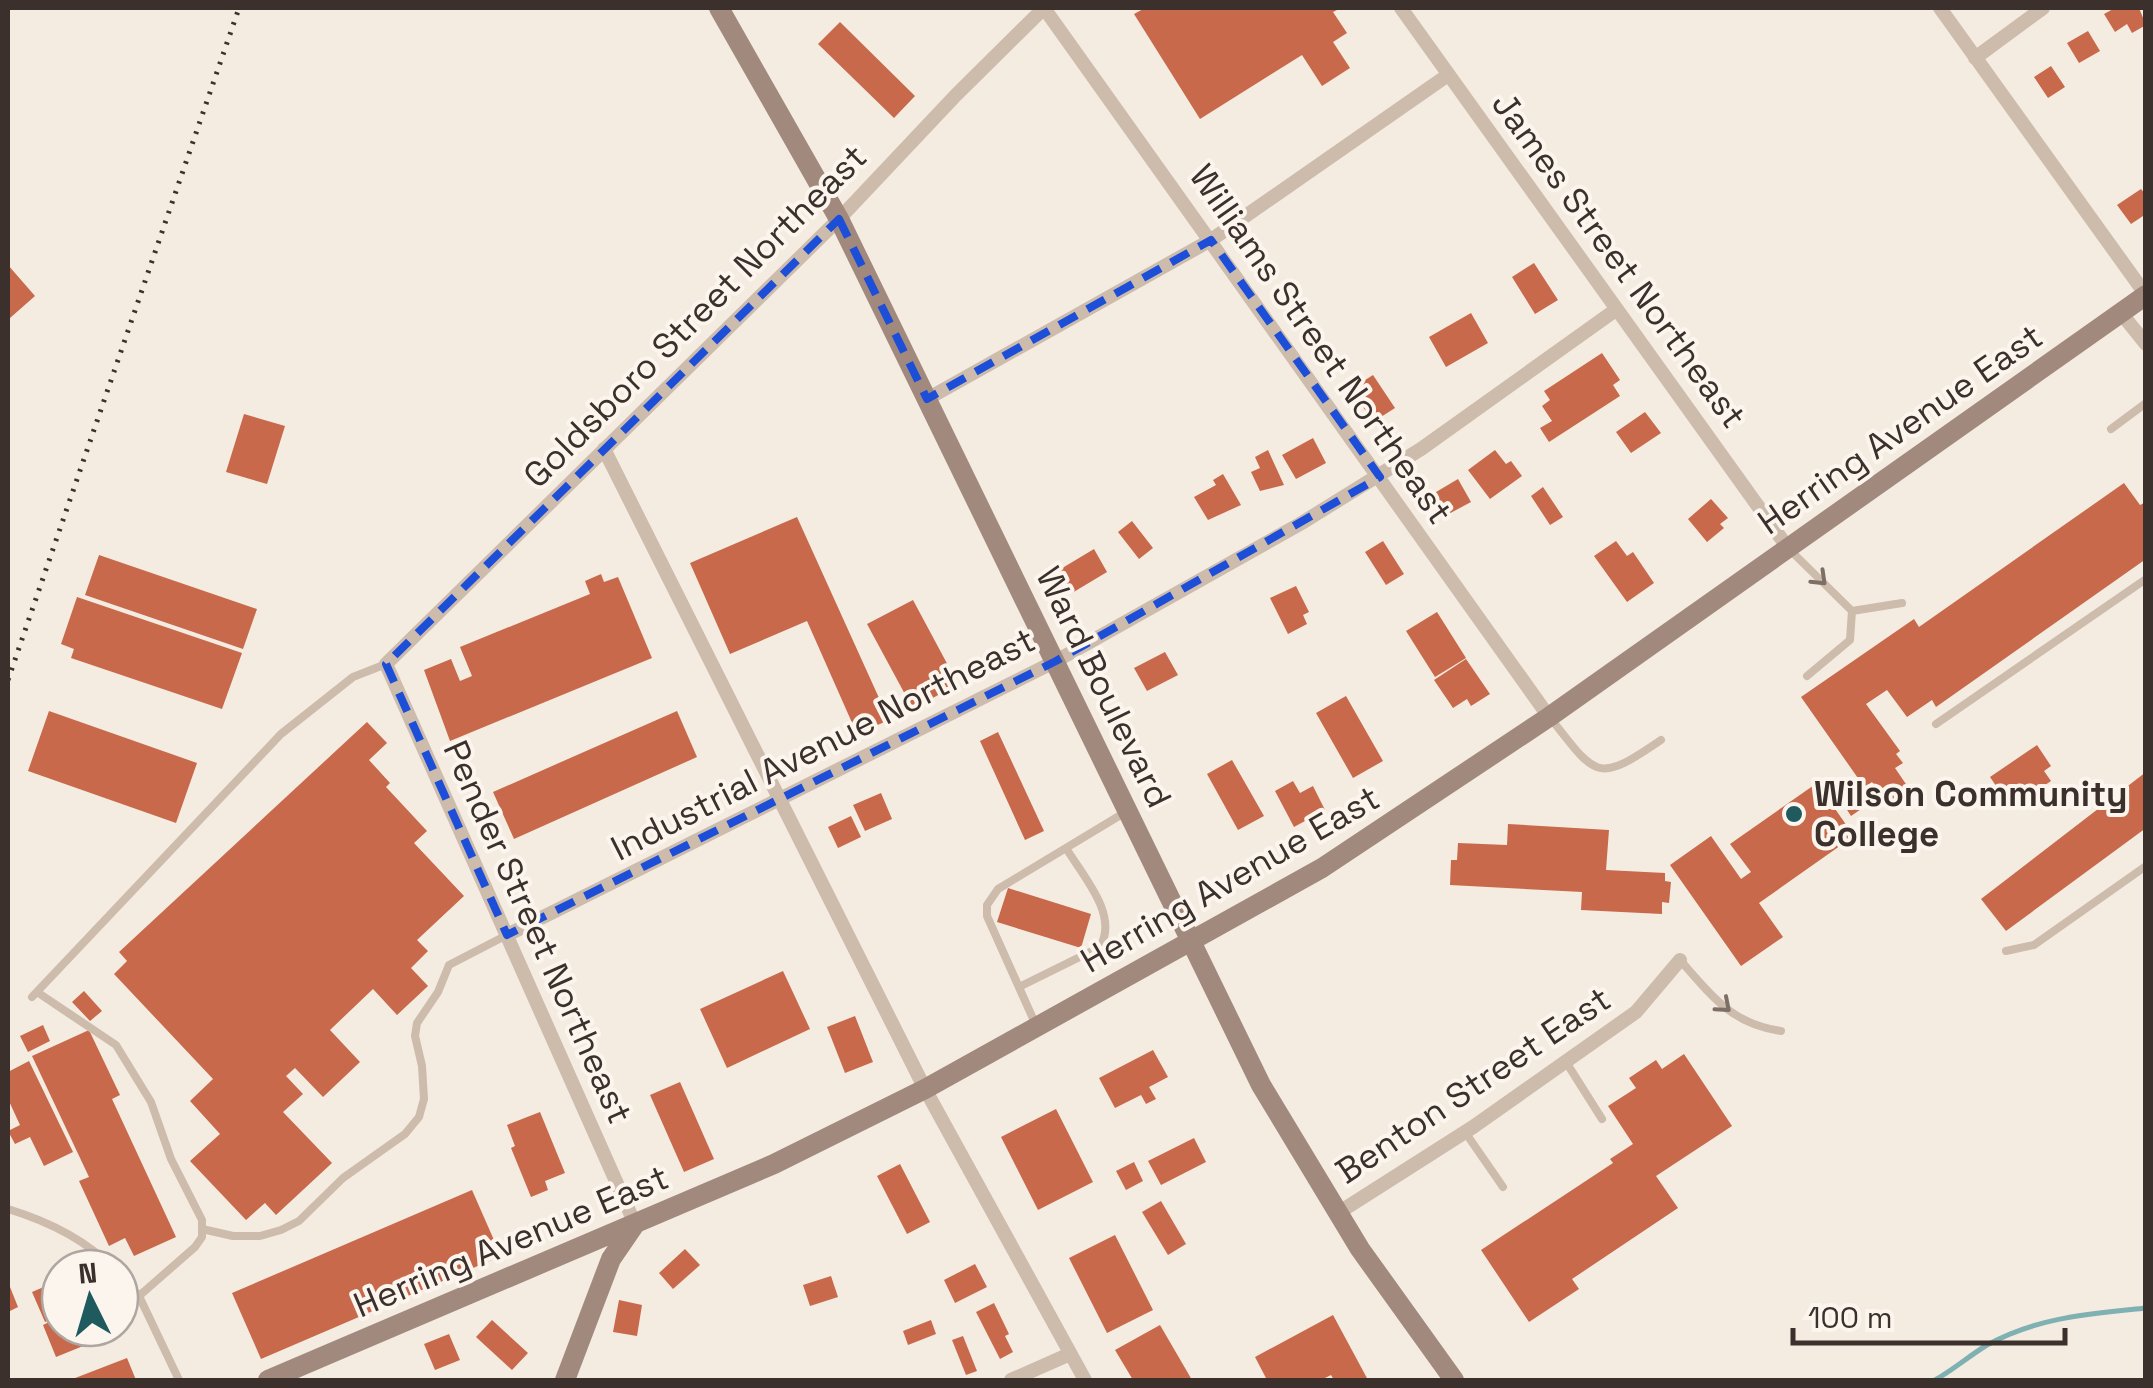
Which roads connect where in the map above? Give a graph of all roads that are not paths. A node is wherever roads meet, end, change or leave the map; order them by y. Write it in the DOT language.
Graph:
graph roads {
  1 [pos="719,8"];
  2 [pos="1044,8"];
  3 [pos="1401,8"];
  4 [pos="1940,8"];
  5 [pos="2043,8"];
  6 [pos="1975,58"];
  7 [pos="1448,75"];
  8 [pos="839,219"];
  9 [pos="1211,240"];
  10 [pos="2146,295"];
  11 [pos="1617,309"];
  12 [pos="2121,312"];
  13 [pos="2146,344"];
  14 [pos="928,400"];
  15 [pos="2146,403"];
  16 [pos="2111,429"];
  17 [pos="604,450"];
  18 [pos="1380,477"];
  19 [pos="1788,548"];
  20 [pos="2146,578"];
  21 [pos="1902,603"];
  22 [pos="1852,611"];
  23 [pos="1056,661"];
  24 [pos="386,664"];
  25 [pos="1807,676"];
  26 [pos="1549,717"];
  27 [pos="1936,724"];
  28 [pos="1661,740"];
  29 [pos="780,800"];
  30 [pos="1128,811"];
  31 [pos="1066,848"];
  32 [pos="2146,866"];
  33 [pos="508,935"];
  34 [pos="1192,942"];
  35 [pos="2006,951"];
  36 [pos="1680,960"];
  37 [pos="1018,987"];
  38 [pos="1037,1027"];
  39 [pos="1781,1032"];
  40 [pos="1566,1062"];
  41 [pos="924,1089"];
  42 [pos="1602,1119"];
  43 [pos="1466,1132"];
  44 [pos="1503,1187"];
  45 [pos="8,1209"];
  46 [pos="1338,1214"];
  47 [pos="635,1224"];
  48 [pos="202,1229"];
  49 [pos="90,1248"];
  50 [pos="140,1295"];
  51 [pos="140,1298"];
  52 [pos="1070,1354"];
  53 [pos="179,1380"];
  54 [pos="268,1380"];
  55 [pos="564,1380"];
  56 [pos="1011,1380"];
  57 [pos="1085,1380"];
  58 [pos="1454,1380"];
  1 -- 8 [label="main road, Ward Boulevard"];
  2 -- 8 [label="street, Goldsboro Street Northeast"];
  2 -- 9 [label="street, Williams Street Northeast"];
  3 -- 7 [label="street, James Street Northeast"];
  4 -- 6 [label="street"];
  5 -- 6 [label="street"];
  6 -- 10 [label="street"];
  7 -- 9 [label="street"];
  7 -- 11 [label="street, James Street Northeast"];
  8 -- 14 [label="main road, Ward Boulevard"];
  8 -- 17 [label="street, Goldsboro Street Northeast"];
  9 -- 14 [label="street"];
  9 -- 18 [label="street, Williams Street Northeast"];
  10 -- 12 [label="main road, Herring Avenue East"];
  11 -- 18 [label="street, Industrial Avenue Northeast"];
  11 -- 19 [label="street, James Street Northeast"];
  12 -- 13 [label="street"];
  12 -- 19 [label="main road, Herring Avenue East"];
  14 -- 23 [label="main road, Ward Boulevard"];
  15 -- 16 [label="lane"];
  17 -- 24 [label="street, Goldsboro Street Northeast"];
  17 -- 29 [label="street"];
  18 -- 23 [label="street, Industrial Avenue Northeast"];
  18 -- 26 [label="street, Williams Street Northeast"];
  19 -- 22 [label="lane, one-way"];
  19 -- 26 [label="main road, Herring Avenue East"];
  20 -- 27 [label="lane"];
  21 -- 22 [label="lane"];
  22 -- 25 [label="lane"];
  23 -- 29 [label="street, Industrial Avenue Northeast"];
  23 -- 30 [label="main road, Ward Boulevard"];
  24 -- 33 [label="street, Pender Street Northeast"];
  24 -- 48 [label="lane"];
  26 -- 28 [label="lane"];
  26 -- 34 [label="main road, Herring Avenue East"];
  29 -- 33 [label="street, Industrial Avenue Northeast"];
  29 -- 41 [label="street"];
  30 -- 31 [label="lane"];
  30 -- 34 [label="main road, Ward Boulevard"];
  31 -- 37 [label="lane"];
  31 -- 37 [label="lane"];
  32 -- 35 [label="lane"];
  33 -- 47 [label="street, Pender Street Northeast"];
  33 -- 48 [label="lane"];
  34 -- 38 [label="main road, Herring Avenue East"];
  34 -- 46 [label="main road, Ward Boulevard"];
  36 -- 39 [label="lane, one-way"];
  36 -- 40 [label="street, Benton Street East"];
  37 -- 38 [label="lane"];
  38 -- 41 [label="main road, Herring Avenue East"];
  40 -- 42 [label="lane"];
  40 -- 43 [label="street, Benton Street East"];
  41 -- 47 [label="main road, Herring Avenue East"];
  41 -- 52 [label="street"];
  43 -- 44 [label="lane"];
  43 -- 46 [label="street, Benton Street East"];
  45 -- 49 [label="lane"];
  46 -- 58 [label="main road, Ward Boulevard"];
  47 -- 54 [label="main road, Herring Avenue East"];
  47 -- 55 [label="main road"];
  48 -- 50 [label="lane"];
  51 -- 53 [label="lane"];
  52 -- 56 [label="street"];
  52 -- 57 [label="street"];
}
